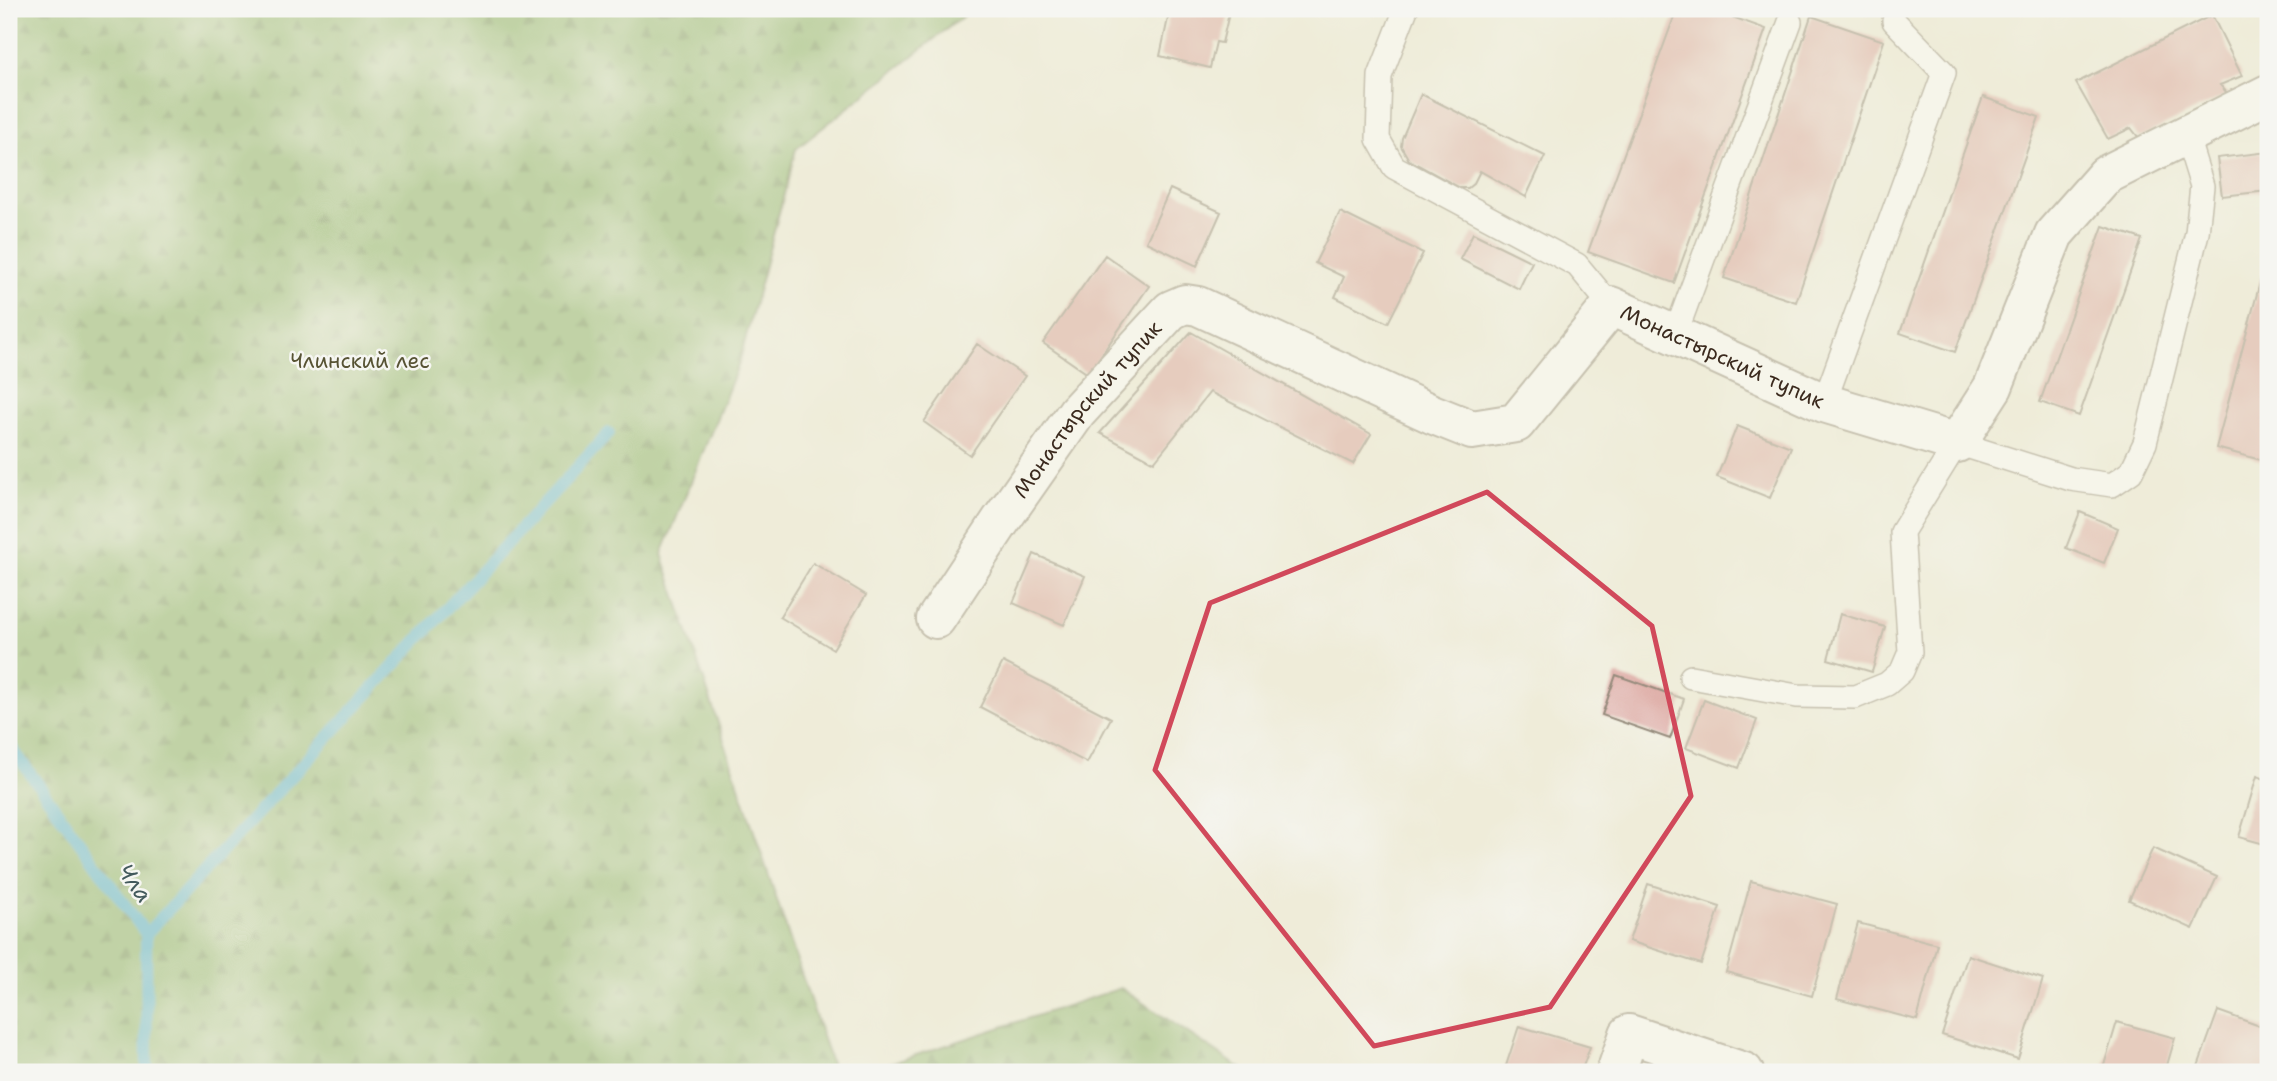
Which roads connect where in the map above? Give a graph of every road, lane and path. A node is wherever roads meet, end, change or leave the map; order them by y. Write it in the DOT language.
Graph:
graph roads {
  1 [pos="1406,9"];
  2 [pos="1894,21"];
  3 [pos="1790,22"];
  4 [pos="2268,94"];
  5 [pos="2186,134"];
  6 [pos="1611,306"];
  7 [pos="1675,335"];
  8 [pos="1824,403"];
  9 [pos="1957,443"];
  10 [pos="936,619"];
  11 [pos="1691,677"];
  12 [pos="1616,1072"];
  13 [pos="1744,1072"];
  1 -- 6 [label="lane"];
  2 -- 8 [label="lane"];
  3 -- 7 [label="lane"];
  4 -- 5 [label="street"];
  5 -- 9 [label="street"];
  5 -- 9 [label="lane"];
  6 -- 7 [label="street, Монастырский тупик"];
  6 -- 10 [label="street, Монастырский тупик"];
  7 -- 8 [label="street, Монастырский тупик"];
  8 -- 9 [label="street, Монастырский тупик"];
  9 -- 11 [label="lane"];
  12 -- 13 [label="street"];
}
